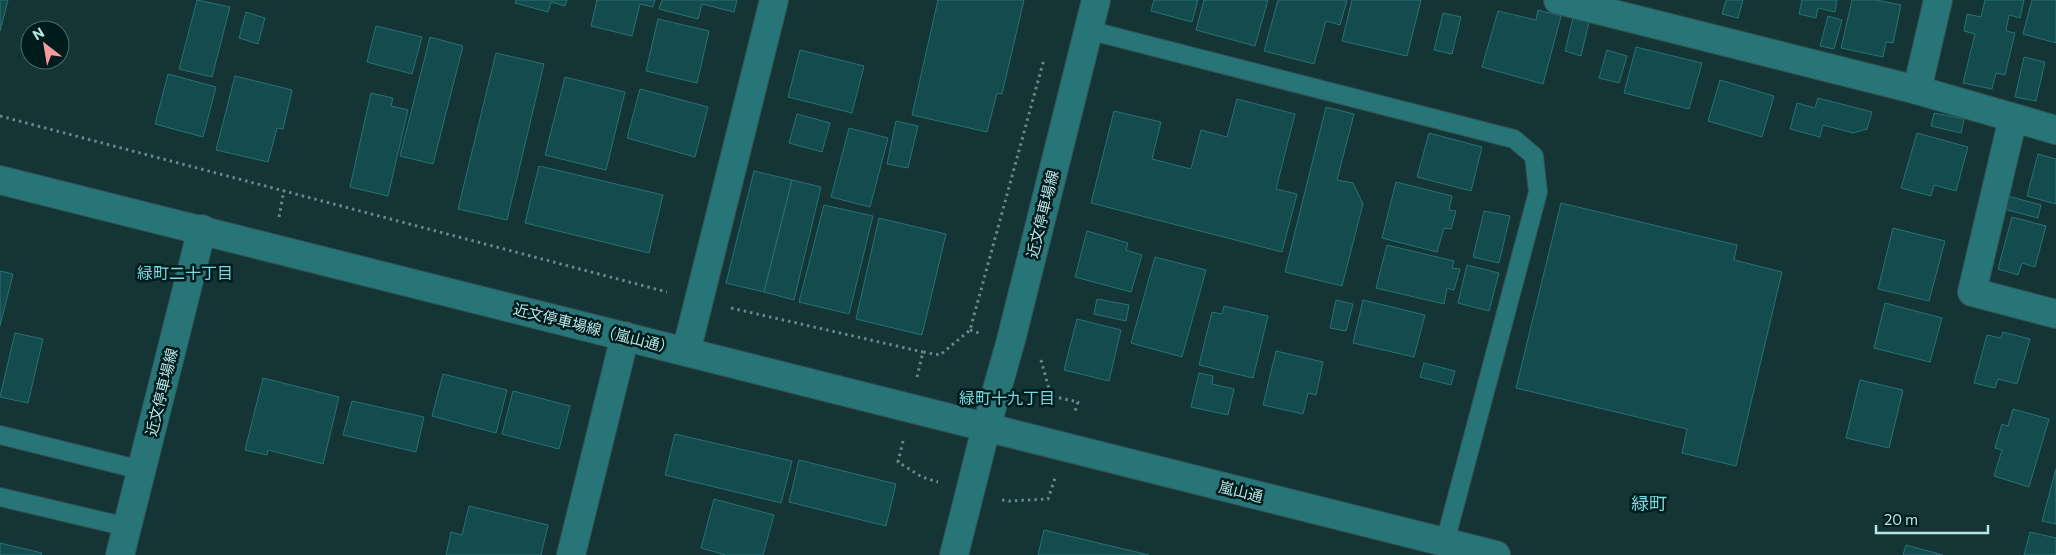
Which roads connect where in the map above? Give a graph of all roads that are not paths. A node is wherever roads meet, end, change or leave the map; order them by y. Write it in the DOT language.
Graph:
graph roads {
  1 [pos="774,0"];
  2 [pos="1096,0"];
  3 [pos="1558,0"];
  4 [pos="1938,0"];
  5 [pos="1088,30"];
  6 [pos="1917,90"];
  7 [pos="2013,118"];
  8 [pos="2056,130"];
  9 [pos="0,180"];
  10 [pos="202,228"];
  11 [pos="2056,314"];
  12 [pos="625,336"];
  13 [pos="686,352"];
  14 [pos="986,428"];
  15 [pos="0,435"];
  16 [pos="141,470"];
  17 [pos="0,497"];
  18 [pos="127,527"];
  19 [pos="1458,548"];
  20 [pos="120,555"];
  21 [pos="571,555"];
  22 [pos="954,555"];
  23 [pos="1496,555"];
  1 -- 13 [label="street"];
  2 -- 5 [label="street, 近文停車場線"];
  3 -- 6 [label="street"];
  4 -- 6 [label="street"];
  5 -- 14 [label="street, 近文停車場線"];
  5 -- 19 [label="lane"];
  6 -- 7 [label="street"];
  7 -- 8 [label="street"];
  7 -- 11 [label="street"];
  9 -- 10 [label="street, 近文停車場線（嵐山通）"];
  10 -- 12 [label="street, 近文停車場線（嵐山通）"];
  10 -- 16 [label="street, 近文停車場線"];
  12 -- 13 [label="street, 近文停車場線（嵐山通）"];
  12 -- 21 [label="street"];
  13 -- 14 [label="street, 近文停車場線（嵐山通）"];
  14 -- 19 [label="street, 嵐山通"];
  14 -- 22 [label="street, 近文停車場線"];
  15 -- 16 [label="lane"];
  16 -- 18 [label="street, 近文停車場線"];
  17 -- 18 [label="lane"];
  18 -- 20 [label="street, 近文停車場線"];
  19 -- 23 [label="street, 嵐山通"];
}
